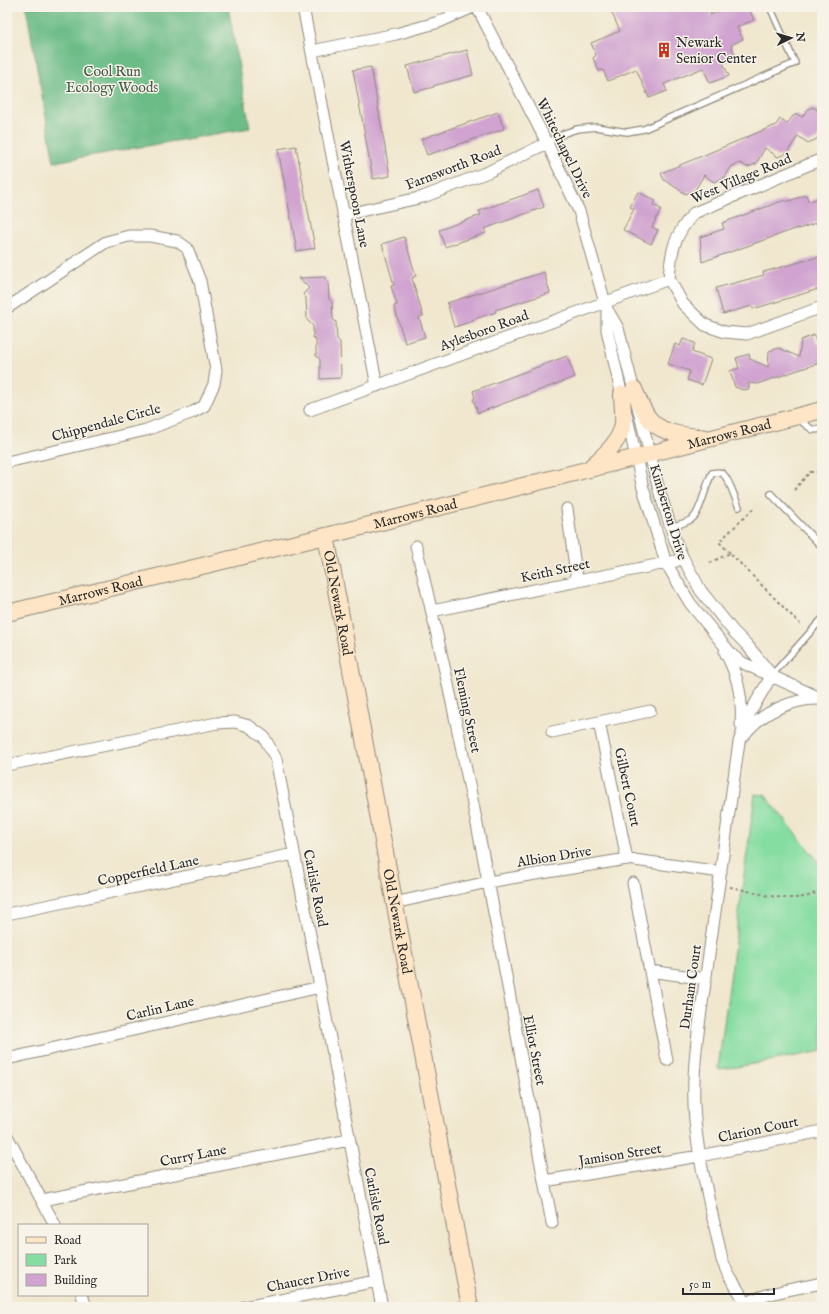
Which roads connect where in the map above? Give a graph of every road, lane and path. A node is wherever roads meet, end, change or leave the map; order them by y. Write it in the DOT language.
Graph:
graph roads {
  1 [pos="303,7"];
  2 [pos="473,7"];
  3 [pos="476,7"];
  4 [pos="770,7"];
  5 [pos="312,51"];
  6 [pos="547,143"];
  7 [pos="822,159"];
  8 [pos="344,214"];
  9 [pos="669,279"];
  10 [pos="7,305"];
  11 [pos="606,306"];
  12 [pos="822,307"];
  13 [pos="377,386"];
  14 [pos="628,392"];
  15 [pos="310,410"];
  16 [pos="822,410"];
  17 [pos="796,417"];
  18 [pos="822,429"];
  19 [pos="710,439"];
  20 [pos="643,456"];
  21 [pos="7,462"];
  22 [pos="589,469"];
  23 [pos="822,472"];
  24 [pos="794,490"];
  25 [pos="771,494"];
  26 [pos="739,507"];
  27 [pos="755,507"];
  28 [pos="567,509"];
  29 [pos="671,527"];
  30 [pos="326,536"];
  31 [pos="416,546"];
  32 [pos="822,547"];
  33 [pos="730,553"];
  34 [pos="683,558"];
  35 [pos="666,563"];
  36 [pos="710,563"];
  37 [pos="577,581"];
  38 [pos="432,611"];
  39 [pos="7,613"];
  40 [pos="822,619"];
  41 [pos="800,624"];
  42 [pos="716,636"];
  43 [pos="772,675"];
  44 [pos="822,699"];
  45 [pos="650,712"];
  46 [pos="599,722"];
  47 [pos="552,732"];
  48 [pos="739,742"];
  49 [pos="7,765"];
  50 [pos="294,854"];
  51 [pos="627,859"];
  52 [pos="721,872"];
  53 [pos="488,882"];
  54 [pos="633,883"];
  55 [pos="719,884"];
  56 [pos="822,889"];
  57 [pos="394,904"];
  58 [pos="7,914"];
  59 [pos="650,971"];
  60 [pos="706,979"];
  61 [pos="320,987"];
  62 [pos="7,1059"];
  63 [pos="667,1060"];
  64 [pos="822,1131"];
  65 [pos="7,1136"];
  66 [pos="349,1140"];
  67 [pos="700,1156"];
  68 [pos="544,1181"];
  69 [pos="42,1200"];
  70 [pos="552,1223"];
  71 [pos="54,1224"];
  72 [pos="377,1282"];
  73 [pos="822,1283"];
  74 [pos="82,1296"];
  75 [pos="744,1305"];
  76 [pos="86,1307"];
  77 [pos="244,1307"];
  78 [pos="382,1307"];
  79 [pos="470,1307"];
  1 -- 5 [label="street, Witherspoon Lane"];
  2 -- 5 [label="street"];
  3 -- 6 [label="street, Whitechapel Drive"];
  4 -- 6 [label="lane"];
  5 -- 8 [label="street, Witherspoon Lane"];
  6 -- 8 [label="street, Farnsworth Road"];
  6 -- 11 [label="street, Whitechapel Drive"];
  7 -- 9 [label="street, West Village Road"];
  8 -- 13 [label="street, Witherspoon Lane"];
  9 -- 11 [label="street, Aylesboro Road"];
  9 -- 12 [label="street"];
  10 -- 21 [label="street, Chippendale Circle"];
  11 -- 13 [label="street, Aylesboro Road"];
  11 -- 14 [label="street, Whitechapel Drive"];
  13 -- 15 [label="street, Aylesboro Road"];
  14 -- 19 [label="street"];
  14 -- 20 [label="street, Whitechapel Drive"];
  14 -- 22 [label="street"];
  16 -- 17 [label="street, Marrows Road"];
  17 -- 18 [label="lane"];
  17 -- 19 [label="street, Marrows Road"];
  19 -- 20 [label="street, Marrows Road"];
  20 -- 22 [label="street, Marrows Road"];
  20 -- 29 [label="street, Kimberton Drive"];
  20 -- 35 [label="street, Kimberton Drive"];
  22 -- 30 [label="street, Marrows Road"];
  23 -- 24 [label="path"];
  25 -- 32 [label="lane"];
  26 -- 29 [label="lane"];
  27 -- 33 [label="path"];
  28 -- 37 [label="street"];
  29 -- 34 [label="street, Kimberton Drive"];
  30 -- 39 [label="street, Marrows Road"];
  30 -- 57 [label="street, Old Newark Road"];
  31 -- 38 [label="street, Fleming Street"];
  33 -- 36 [label="path"];
  33 -- 41 [label="path"];
  34 -- 35 [label="street, Keith Street"];
  34 -- 43 [label="street, Kimberton Drive"];
  35 -- 37 [label="street, Keith Street"];
  35 -- 42 [label="street, Kimberton Drive"];
  37 -- 38 [label="street, Keith Street"];
  38 -- 53 [label="street, Fleming Street"];
  40 -- 43 [label="lane"];
  42 -- 43 [label="street, Kimberton Drive"];
  42 -- 48 [label="street"];
  43 -- 44 [label="street, Kimberton Drive"];
  43 -- 48 [label="street, Durham Court"];
  44 -- 48 [label="street"];
  45 -- 46 [label="street"];
  46 -- 47 [label="street"];
  46 -- 51 [label="street, Gilbert Court"];
  48 -- 52 [label="street, Durham Court"];
  49 -- 50 [label="street, Carlisle Road"];
  50 -- 58 [label="street, Copperfield Lane"];
  50 -- 61 [label="street, Carlisle Road"];
  51 -- 52 [label="street, Albion Drive"];
  51 -- 53 [label="street, Albion Drive"];
  52 -- 55 [label="street, Durham Court"];
  53 -- 57 [label="street, Albion Drive"];
  53 -- 68 [label="street, Elliot Street"];
  54 -- 59 [label="street"];
  55 -- 56 [label="path"];
  55 -- 60 [label="street, Durham Court"];
  57 -- 79 [label="street, Old Newark Road"];
  59 -- 60 [label="street"];
  59 -- 63 [label="street"];
  60 -- 67 [label="street, Durham Court"];
  61 -- 62 [label="street, Carlin Lane"];
  61 -- 66 [label="street, Carlisle Road"];
  64 -- 67 [label="street, Clarion Court"];
  65 -- 69 [label="street"];
  66 -- 69 [label="street, Curry Lane"];
  66 -- 72 [label="street, Carlisle Road"];
  67 -- 68 [label="street, Jamison Street"];
  67 -- 75 [label="street, Durham Court"];
  68 -- 70 [label="street, Elliot Street"];
  69 -- 71 [label="street"];
  72 -- 77 [label="street, Chaucer Drive"];
  72 -- 78 [label="street, Carlisle Road"];
  73 -- 75 [label="street"];
  74 -- 76 [label="street"];
}
